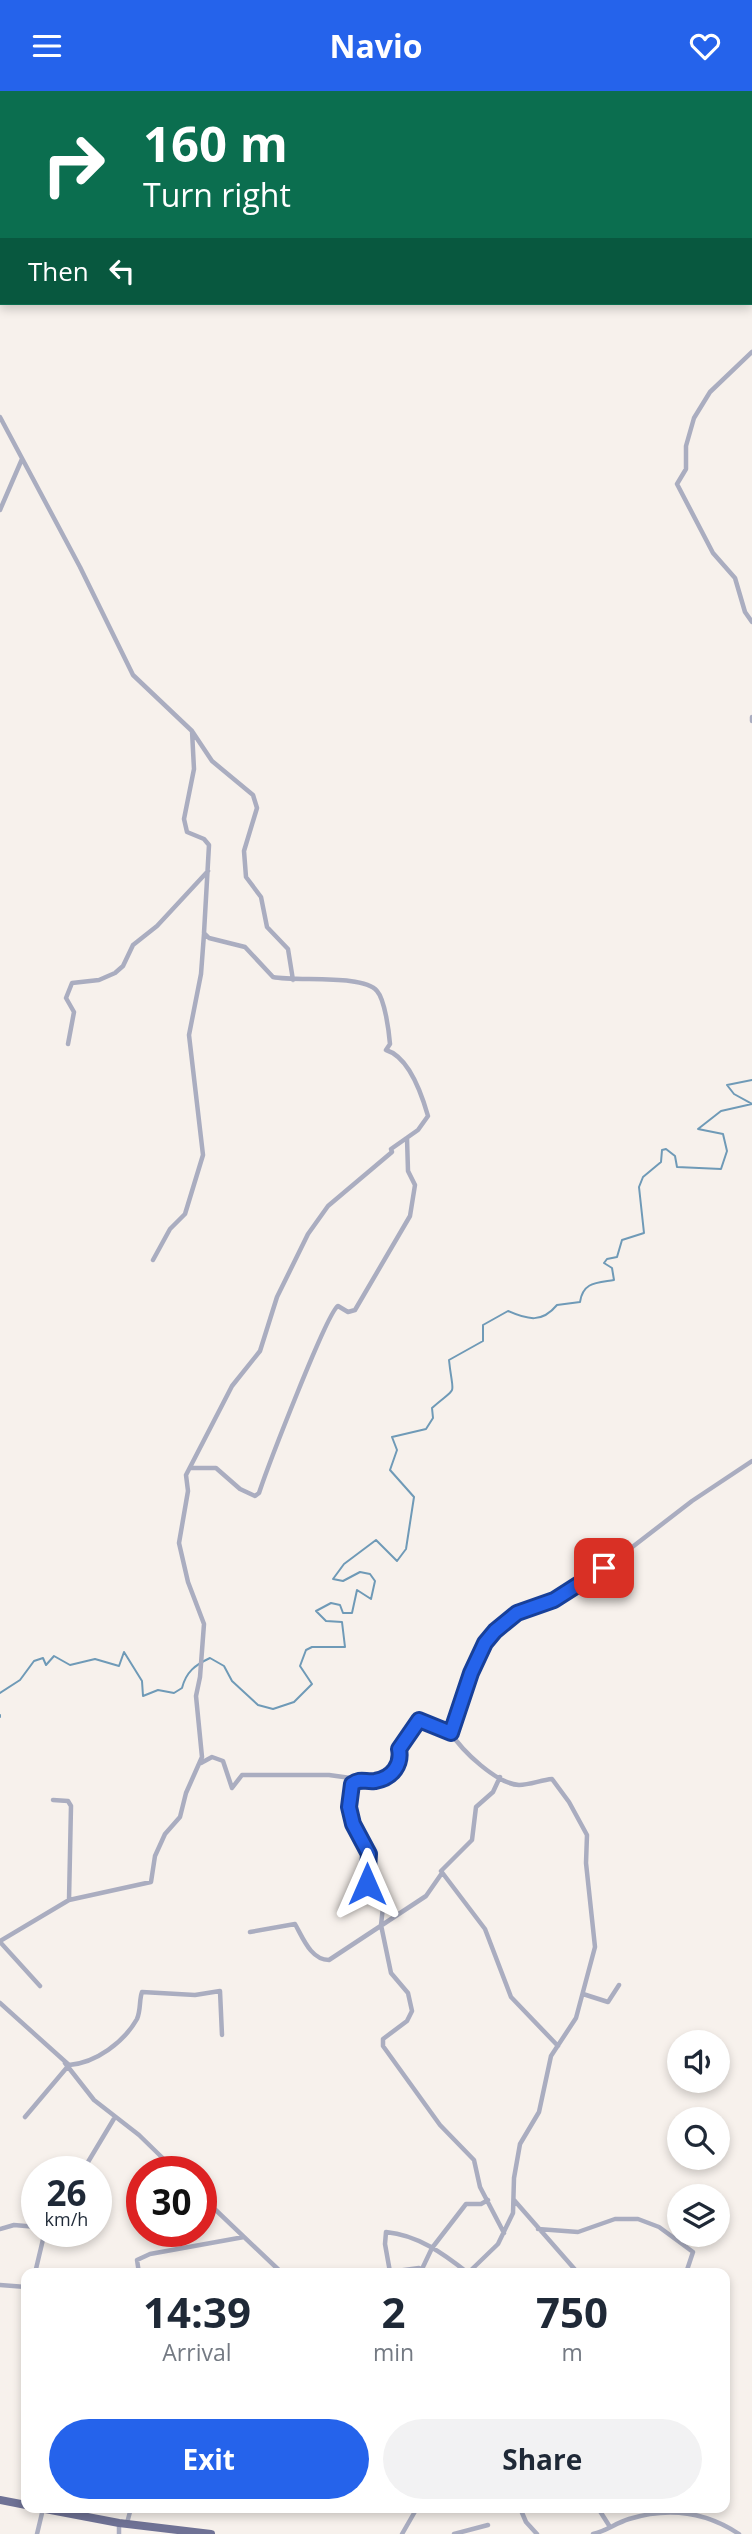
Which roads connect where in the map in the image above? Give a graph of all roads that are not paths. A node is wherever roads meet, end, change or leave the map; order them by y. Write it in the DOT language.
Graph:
graph roads {
  1 [pos="752,352"];
  2 [pos="0,417"];
  3 [pos="22,459"];
  4 [pos="0,510"];
  5 [pos="752,622"];
  6 [pos="192,731"];
  7 [pos="208,871"];
  8 [pos="204,933"];
  9 [pos="293,980"];
  10 [pos="68,1044"];
  11 [pos="407,1137"];
  12 [pos="153,1260"];
  13 [pos="752,1461"];
  14 [pos="191,1468"];
  15 [pos="451,1733"];
  16 [pos="201,1764"];
  17 [pos="345,1777"];
  18 [pos="500,1777"];
  19 [pos="359,1779"];
  20 [pos="351,1785"];
  21 [pos="53,1800"];
  22 [pos="442,1873"];
  23 [pos="69,1900"];
  24 [pos="381,1925"];
  25 [pos="250,1932"];
  26 [pos="0,1942"];
  27 [pos="619,1985"];
  28 [pos="40,1986"];
  29 [pos="583,1994"];
  30 [pos="0,2003"];
  31 [pos="222,2035"];
  32 [pos="558,2046"];
  33 [pos="67,2065"];
  34 [pos="25,2117"];
  35 [pos="115,2117"];
  36 [pos="92,2156"];
  37 [pos="161,2156"];
  38 [pos="488,2200"];
  39 [pos="514,2200"];
  40 [pos="217,2211"];
  41 [pos="21,2226"];
  42 [pos="0,2229"];
  43 [pos="538,2229"];
  44 [pos="504,2234"];
  45 [pos="244,2237"];
  46 [pos="41,2247"];
  47 [pos="432,2248"];
  48 [pos="36,2268"];
  49 [pos="138,2268"];
  50 [pos="277,2268"];
  51 [pos="389,2268"];
  52 [pos="422,2268"];
  53 [pos="461,2268"];
  54 [pos="473,2268"];
  55 [pos="573,2268"];
  56 [pos="688,2268"];
  57 [pos="0,2285"];
  58 [pos="21,2287"];
  59 [pos="0,2500"];
  60 [pos="21,2504"];
  61 [pos="41,2513"];
  62 [pos="69,2513"];
  63 [pos="128,2513"];
  64 [pos="414,2513"];
  65 [pos="522,2513"];
  66 [pos="601,2513"];
  67 [pos="658,2513"];
  68 [pos="688,2513"];
  69 [pos="123,2523"];
  70 [pos="488,2525"];
  71 [pos="610,2527"];
  72 [pos="37,2534"];
  73 [pos="118,2534"];
  74 [pos="211,2534"];
  75 [pos="402,2534"];
  76 [pos="454,2534"];
  77 [pos="537,2534"];
  78 [pos="593,2534"];
  79 [pos="739,2534"];
  1 -- 5 [label="street"];
  2 -- 3 [label="street"];
  3 -- 4 [label="street"];
  3 -- 6 [label="street"];
  6 -- 7 [label="street"];
  6 -- 9 [label="street"];
  7 -- 8 [label="street"];
  7 -- 10 [label="street"];
  8 -- 9 [label="street"];
  8 -- 12 [label="street"];
  9 -- 11 [label="street"];
  11 -- 14 [label="street"];
  11 -- 14 [label="street"];
  13 -- 15 [label="street"];
  14 -- 16 [label="street"];
  15 -- 18 [label="street"];
  15 -- 19 [label="street"];
  16 -- 17 [label="street"];
  16 -- 23 [label="street"];
  17 -- 19 [label="street"];
  17 -- 20 [label="street"];
  18 -- 22 [label="street"];
  18 -- 29 [label="street"];
  19 -- 20 [label="street"];
  20 -- 24 [label="street"];
  21 -- 23 [label="street"];
  22 -- 24 [label="street"];
  22 -- 32 [label="street"];
  23 -- 26 [label="street"];
  24 -- 25 [label="street"];
  24 -- 38 [label="street"];
  26 -- 28 [label="street"];
  27 -- 29 [label="street"];
  29 -- 32 [label="street"];
  30 -- 33 [label="street"];
  31 -- 33 [label="street"];
  32 -- 39 [label="street"];
  33 -- 34 [label="street"];
  33 -- 35 [label="street"];
  35 -- 36 [label="street"];
  35 -- 37 [label="street"];
  38 -- 44 [label="street"];
  38 -- 47 [label="street"];
  39 -- 43 [label="street"];
  39 -- 44 [label="street"];
  40 -- 45 [label="street"];
  41 -- 42 [label="street"];
  43 -- 55 [label="street"];
  43 -- 56 [label="street"];
  44 -- 54 [label="street"];
  45 -- 49 [label="street"];
  45 -- 50 [label="street"];
  46 -- 48 [label="street"];
  47 -- 51 [label="street"];
  47 -- 52 [label="street"];
  47 -- 53 [label="street"];
  57 -- 58 [label="street"];
  59 -- 60 [label="main road"];
  61 -- 72 [label="street"];
  62 -- 69 [label="main road"];
  63 -- 69 [label="street"];
  64 -- 75 [label="street"];
  65 -- 77 [label="street"];
  66 -- 71 [label="street"];
  67 -- 71 [label="street"];
  68 -- 79 [label="street"];
  69 -- 73 [label="street"];
  69 -- 74 [label="main road"];
  70 -- 76 [label="street"];
  71 -- 78 [label="street"];
}
